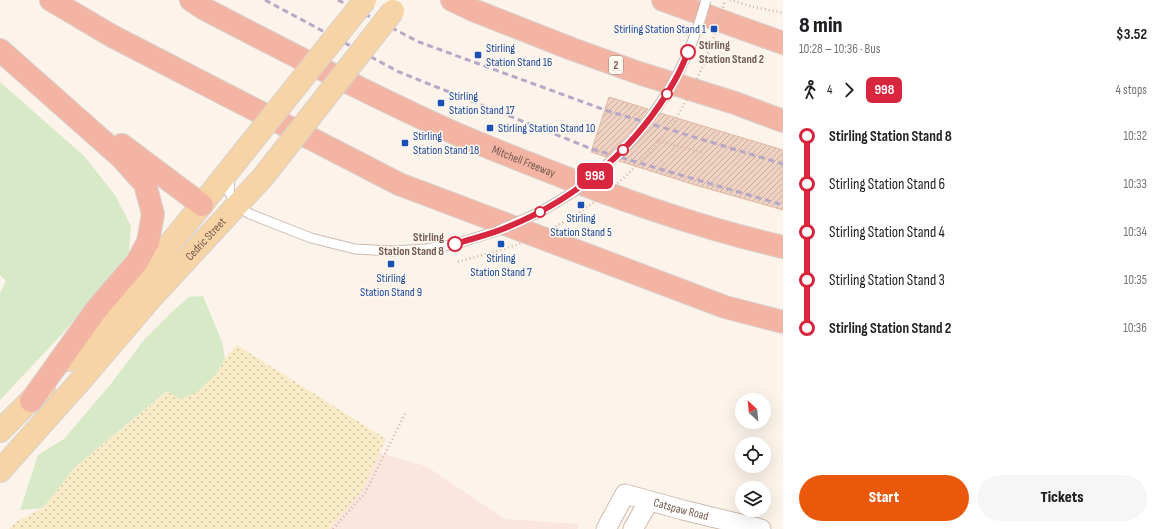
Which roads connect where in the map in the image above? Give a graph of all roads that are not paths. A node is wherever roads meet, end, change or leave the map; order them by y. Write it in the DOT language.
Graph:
graph roads {
  1 [pos="50,0"];
  2 [pos="365,0"];
  3 [pos="402,0"];
  4 [pos="452,0"];
  5 [pos="663,0"];
  6 [pos="706,0"];
  7 [pos="193,3"];
  8 [pos="783,43"];
  9 [pos="0,50"];
  10 [pos="783,121"];
  11 [pos="83,123"];
  12 [pos="246,149"];
  13 [pos="243,210"];
  14 [pos="211,213"];
  15 [pos="783,247"];
  16 [pos="783,322"];
  17 [pos="31,401"];
  18 [pos="0,431"];
  19 [pos="0,471"];
  20 [pos="649,501"];
  21 [pos="606,529"];
  22 [pos="633,529"];
  23 [pos="761,529"];
  1 -- 16 [label="highway"];
  2 -- 12 [label="main road, Cedric Street, bridge"];
  3 -- 13 [label="main road, Cedric Street, bridge"];
  4 -- 10 [label="highway, 2"];
  5 -- 8 [label="highway"];
  6 -- 13 [label="lane, bridge"];
  7 -- 15 [label="highway, Mitchell Freeway"];
  9 -- 11 [label="highway"];
  11 -- 14 [label="highway"];
  11 -- 17 [label="highway"];
  12 -- 13 [label="lane"];
  12 -- 14 [label="main road, Cedric Street"];
  13 -- 14 [label="main road, Cedric Street"];
  14 -- 17 [label="main road, Cedric Street"];
  14 -- 19 [label="main road, Cedric Street"];
  17 -- 18 [label="main road, Cedric Street"];
  20 -- 21 [label="street, Catspaw Road"];
  20 -- 22 [label="street"];
  20 -- 23 [label="street, Catspaw Road"];
}
